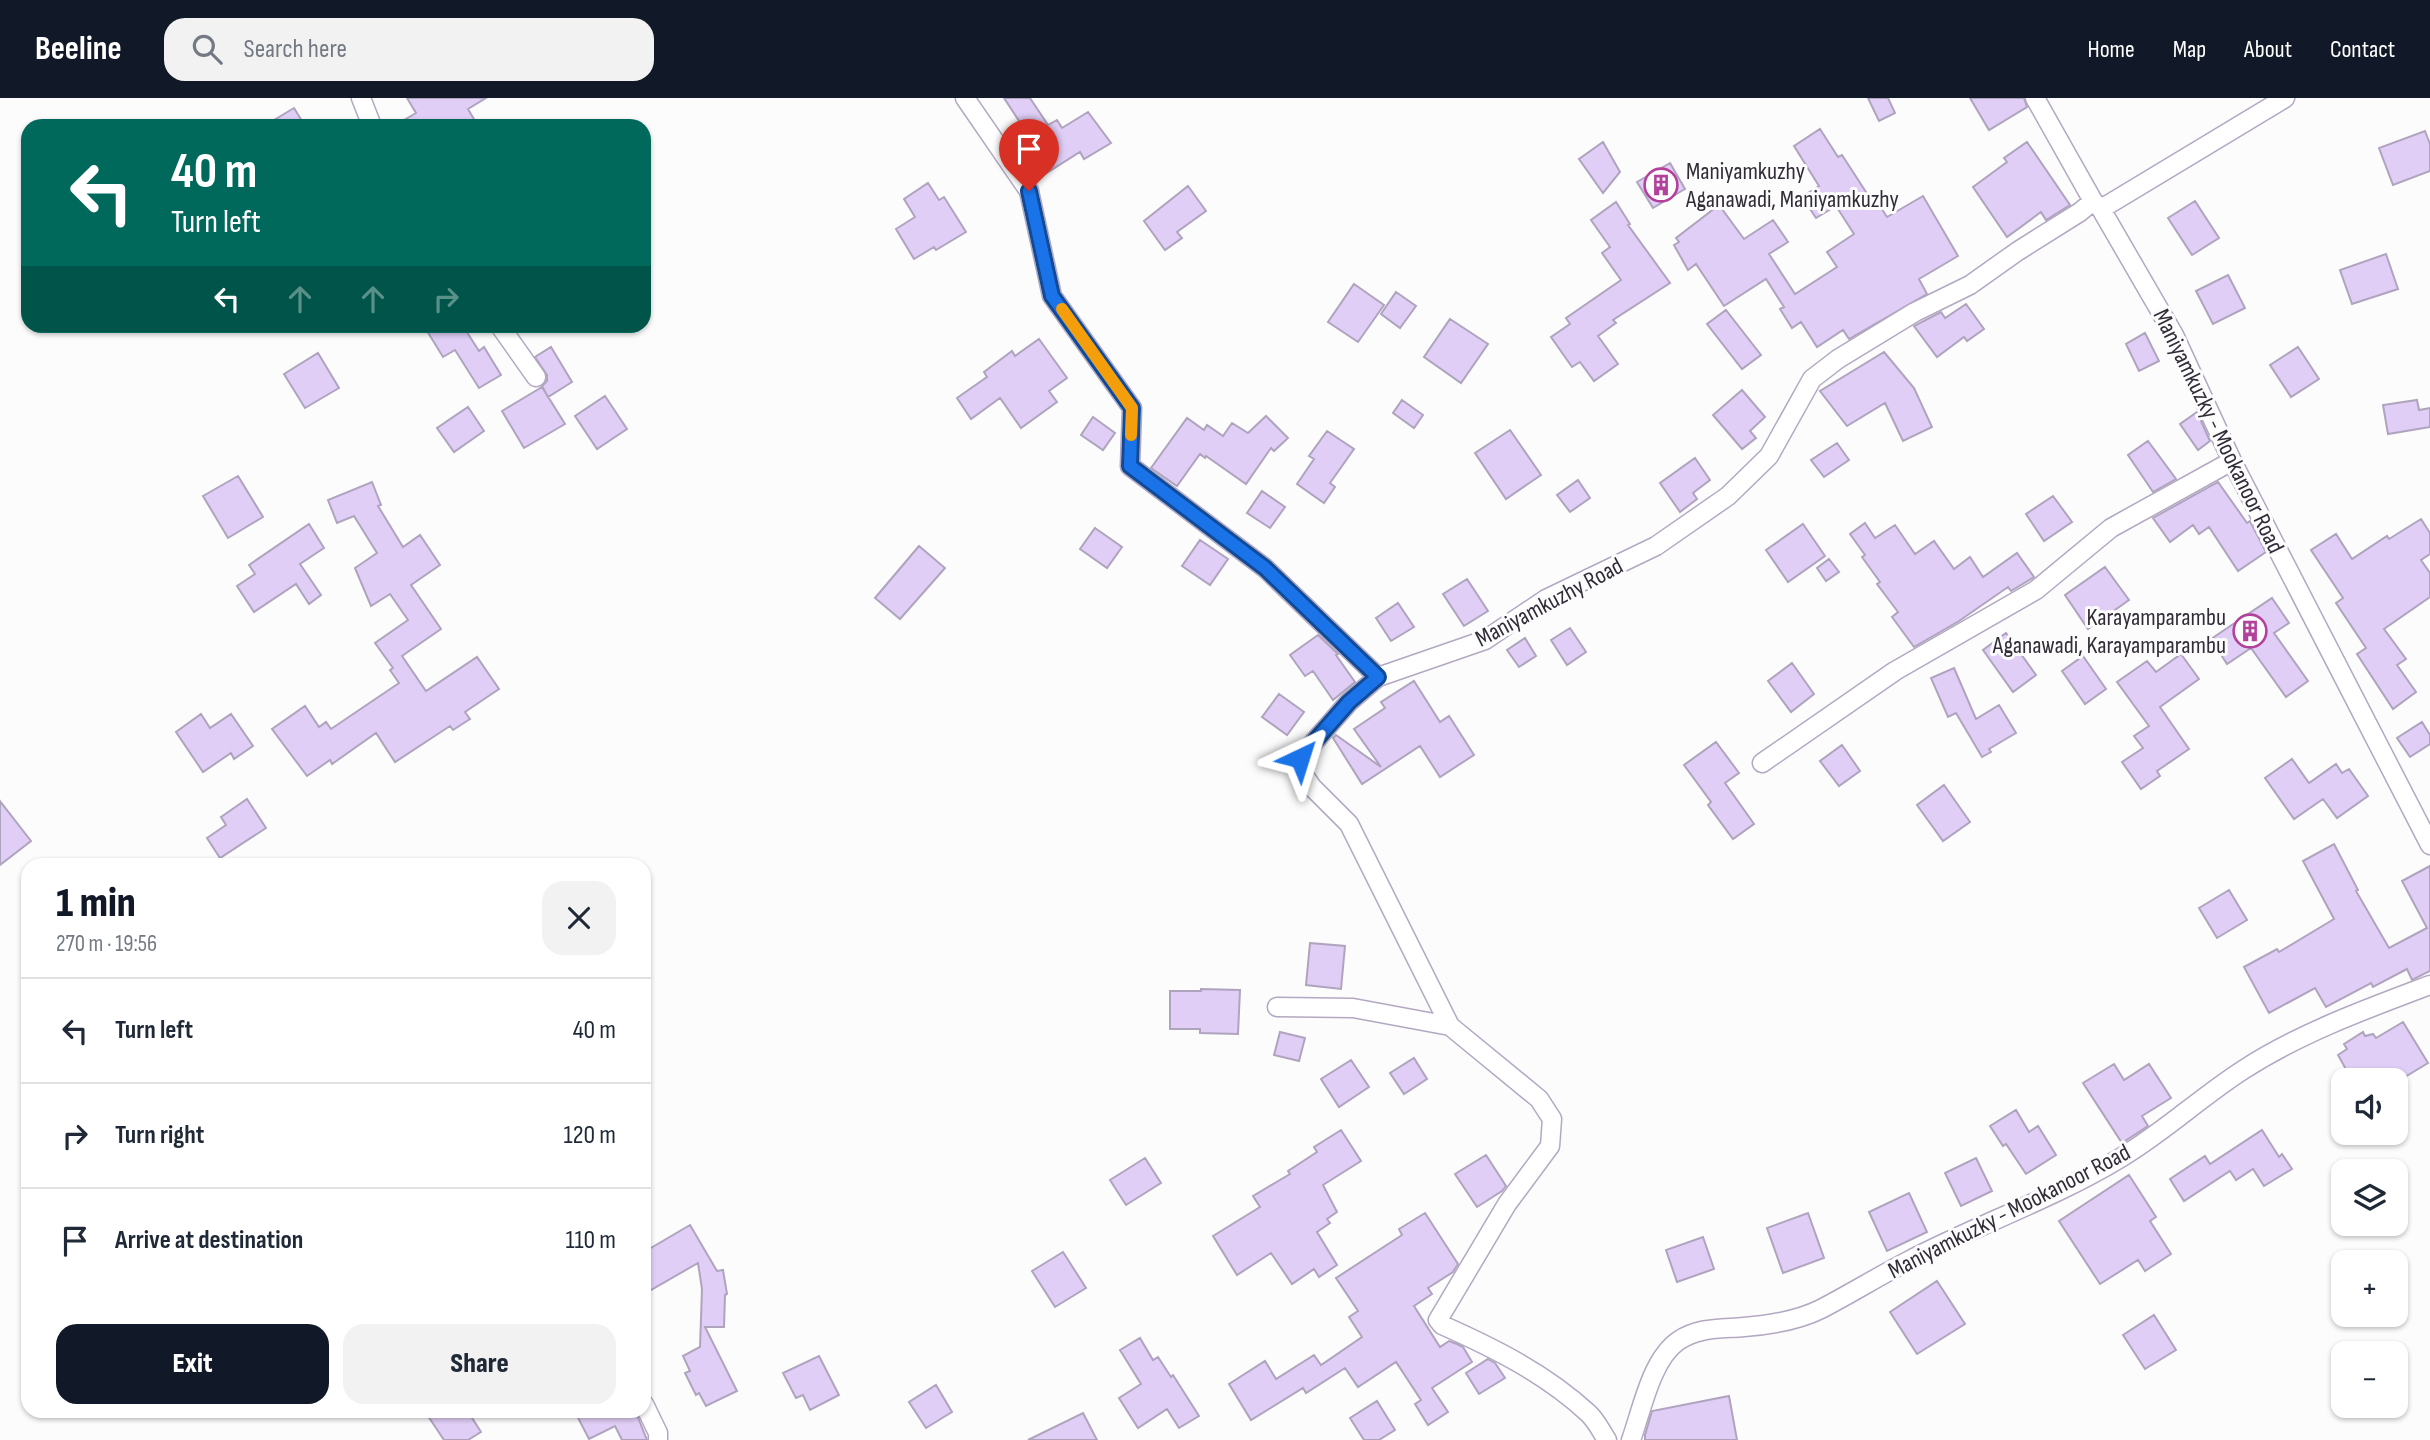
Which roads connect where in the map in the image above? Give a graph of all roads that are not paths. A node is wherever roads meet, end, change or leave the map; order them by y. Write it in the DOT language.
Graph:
graph roads {
  1 [pos="361,98"];
  2 [pos="965,98"];
  3 [pos="2035,98"];
  4 [pos="2285,98"];
  5 [pos="369,119"];
  6 [pos="2097,205"];
  7 [pos="505,333"];
  8 [pos="536,377"];
  9 [pos="2232,461"];
  10 [pos="1378,677"];
  11 [pos="1762,763"];
  12 [pos="2430,845"];
  13 [pos="2430,985"];
  14 [pos="1277,1007"];
  15 [pos="1450,1026"];
  16 [pos="651,1418"];
  17 [pos="658,1440"];
  18 [pos="1607,1440"];
  19 [pos="1631,1440"];
  1 -- 5 [label="street"];
  2 -- 10 [label="street"];
  3 -- 6 [label="street, Maniyamkuzky - Mookanoor Road"];
  4 -- 6 [label="street"];
  6 -- 9 [label="street, Maniyamkuzky - Mookanoor Road"];
  6 -- 10 [label="street, Maniyamkuzhy Road"];
  7 -- 8 [label="street"];
  9 -- 11 [label="street"];
  9 -- 12 [label="street, Maniyamkuzky - Mookanoor Road"];
  10 -- 15 [label="street, Maniyamkuzhy Road"];
  13 -- 19 [label="street, Maniyamkuzky - Mookanoor Road"];
  14 -- 15 [label="street"];
  15 -- 18 [label="street"];
  16 -- 17 [label="street"];
}
